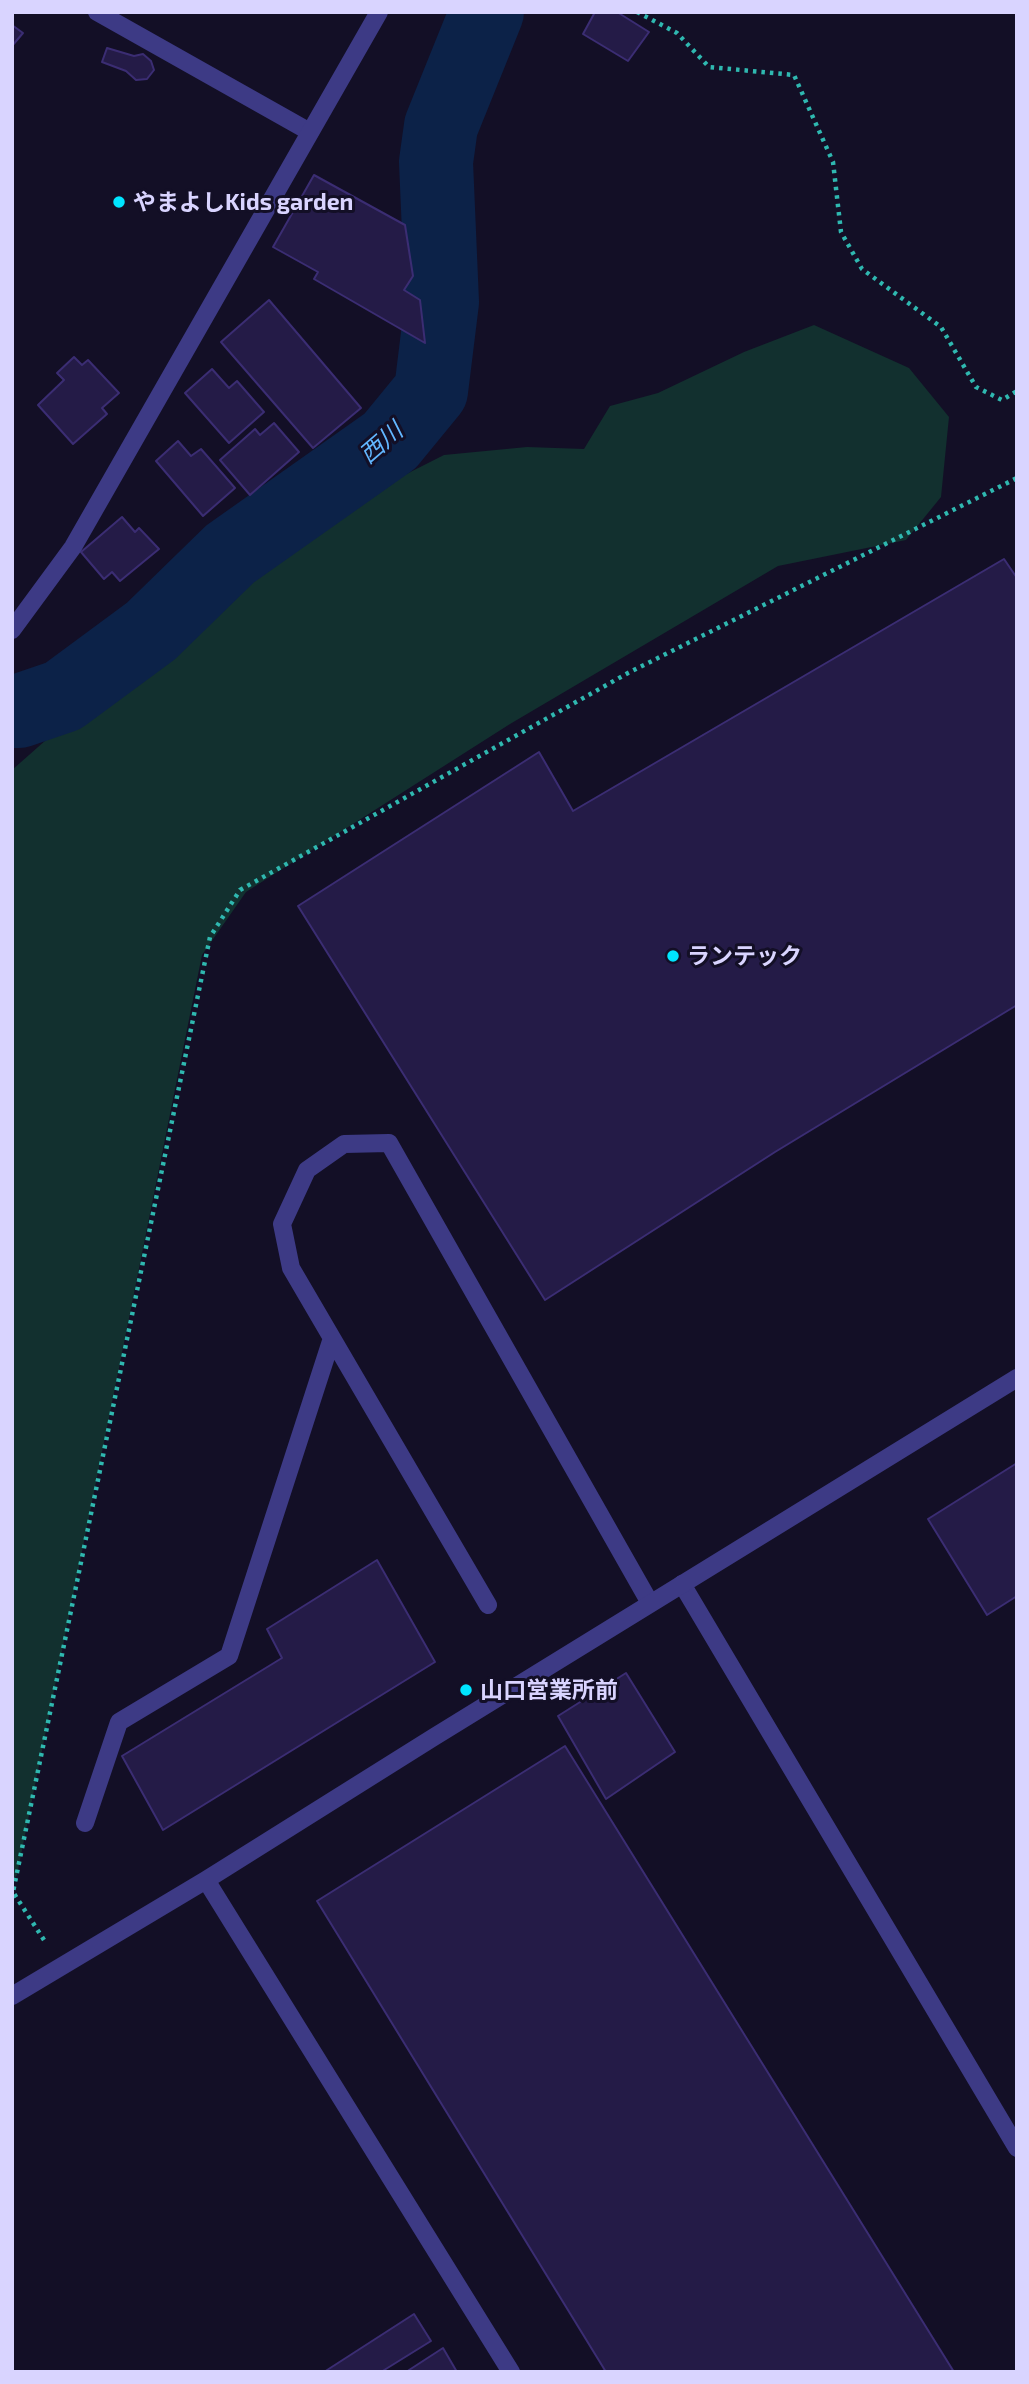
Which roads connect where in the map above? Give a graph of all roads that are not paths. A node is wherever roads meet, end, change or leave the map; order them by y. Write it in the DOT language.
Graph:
graph roads {
  1 [pos="97,12"];
  2 [pos="379,12"];
  3 [pos="310,132"];
  4 [pos="12,630"];
  5 [pos="331,1338"];
  6 [pos="1017,1378"];
  7 [pos="682,1584"];
  8 [pos="650,1603"];
  9 [pos="488,1605"];
  10 [pos="85,1823"];
  11 [pos="206,1880"];
  12 [pos="12,1996"];
  13 [pos="1017,2148"];
  14 [pos="511,2372"];
  1 -- 3 [label="street"];
  2 -- 3 [label="street"];
  3 -- 4 [label="street"];
  5 -- 8 [label="street"];
  5 -- 9 [label="street"];
  5 -- 10 [label="street"];
  6 -- 7 [label="street"];
  7 -- 8 [label="street"];
  7 -- 13 [label="street"];
  8 -- 11 [label="street"];
  11 -- 12 [label="street"];
  11 -- 14 [label="street"];
}
